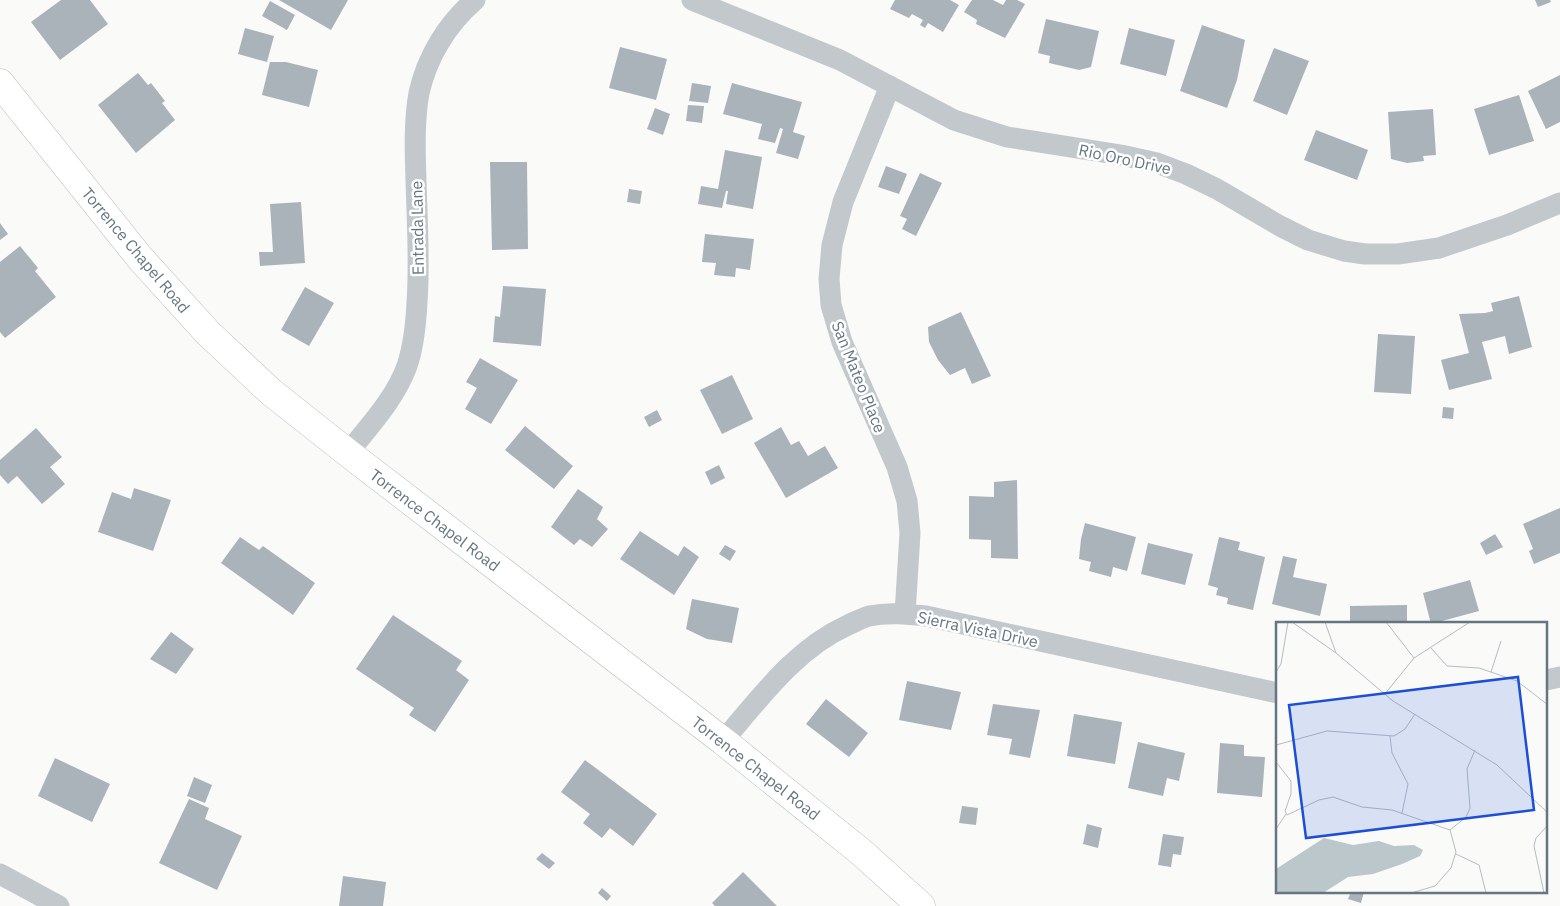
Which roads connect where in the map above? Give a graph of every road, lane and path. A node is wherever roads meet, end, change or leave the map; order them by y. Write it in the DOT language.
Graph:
graph roads {
  1 [pos="475,0"];
  2 [pos="692,0"];
  3 [pos="0,82"];
  4 [pos="890,86"];
  5 [pos="1560,203"];
  6 [pos="348,454"];
  7 [pos="905,614"];
  8 [pos="1276,693"];
  9 [pos="723,741"];
  10 [pos="0,874"];
  11 [pos="912,903"];
  12 [pos="59,906"];
  1 -- 6 [label="street, Entrada Lane"];
  2 -- 4 [label="street, Rio Oro Drive"];
  3 -- 6 [label="street, Torrence Chapel Road"];
  4 -- 5 [label="street, Rio Oro Drive"];
  4 -- 7 [label="street, San Mateo Place"];
  6 -- 9 [label="street, Torrence Chapel Road"];
  7 -- 8 [label="street, Sierra Vista Drive"];
  7 -- 9 [label="street, Sierra Vista Drive"];
  9 -- 11 [label="street, Torrence Chapel Road"];
  10 -- 12 [label="street"];
}
